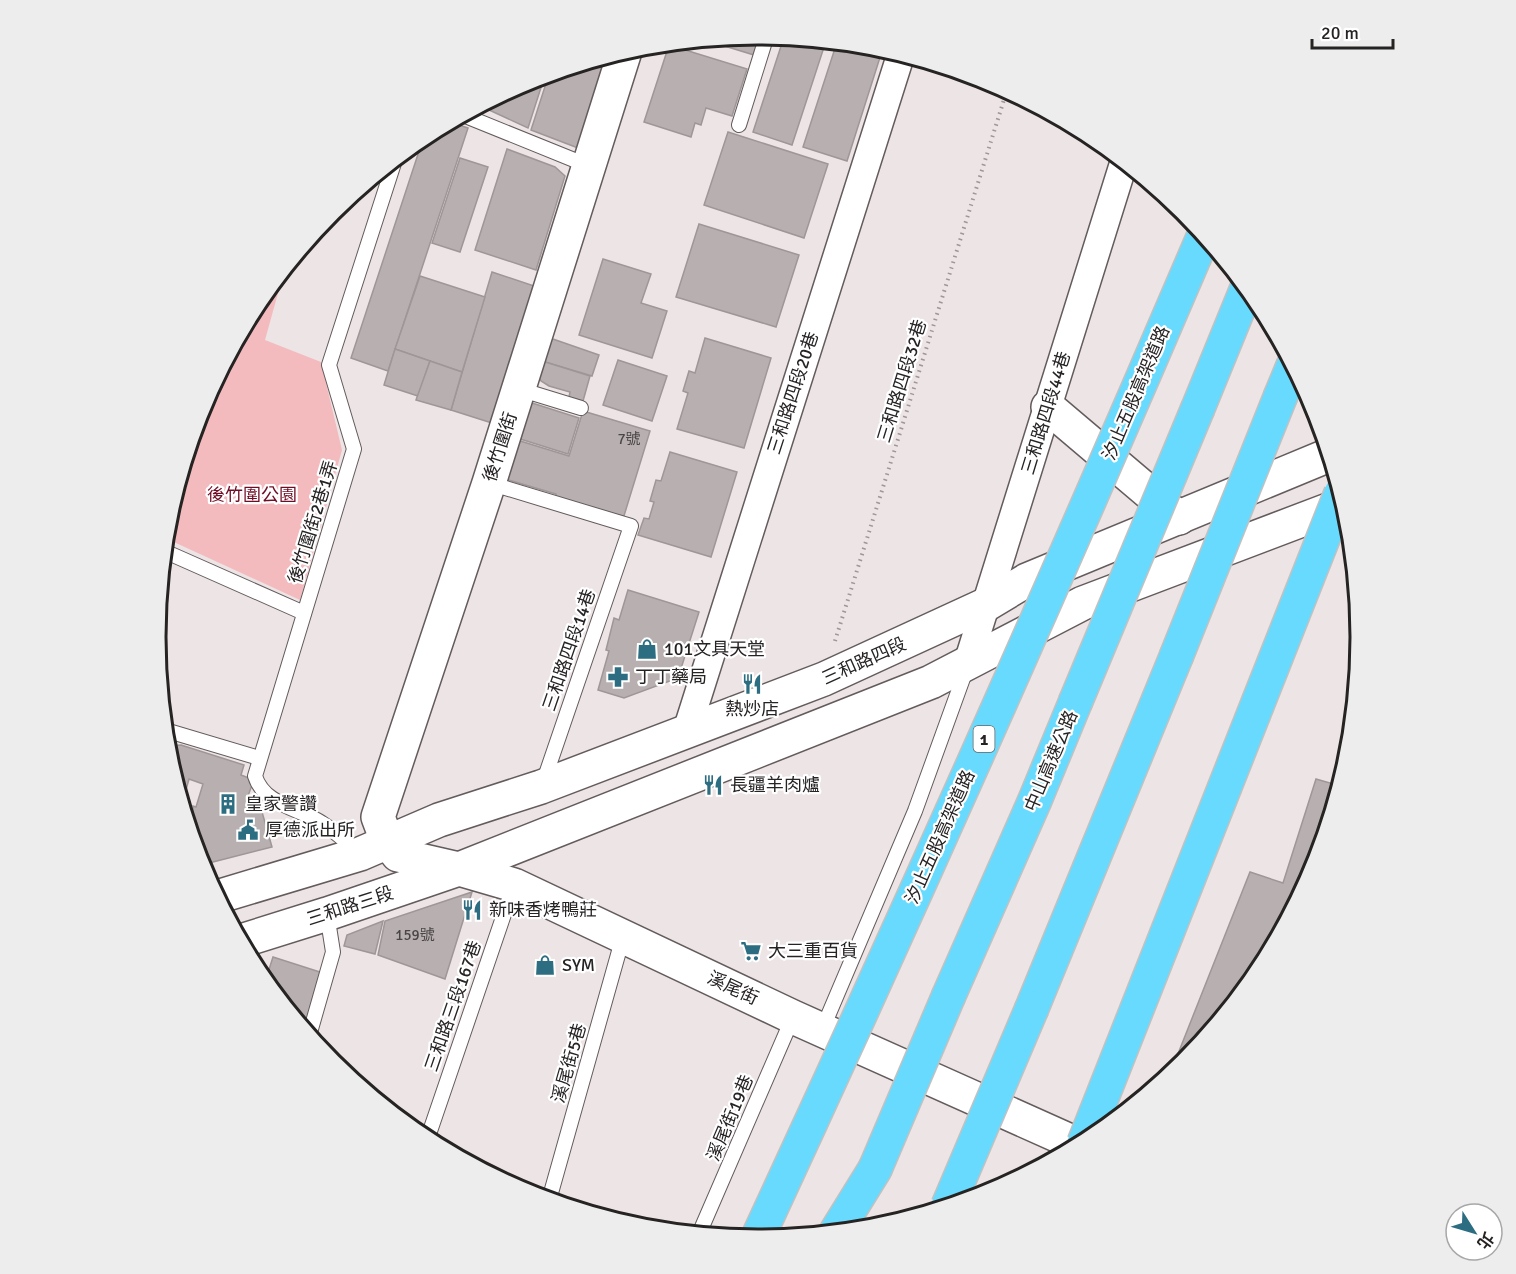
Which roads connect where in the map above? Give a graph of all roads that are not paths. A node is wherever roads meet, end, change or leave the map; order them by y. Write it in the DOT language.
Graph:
graph roads {
  1 [pos="764,45"];
  2 [pos="622,61"];
  3 [pos="898,62"];
  4 [pos="478,116"];
  5 [pos="739,125"];
  6 [pos="589,166"];
  7 [pos="1122,170"];
  8 [pos="391,173"];
  9 [pos="1200,244"];
  10 [pos="1243,298"];
  11 [pos="1287,381"];
  12 [pos="519,389"];
  13 [pos="1048,407"];
  14 [pos="581,408"];
  15 [pos="1322,458"];
  16 [pos="489,483"];
  17 [pos="1335,507"];
  18 [pos="1336,507"];
  19 [pos="1179,518"];
  20 [pos="172,554"];
  21 [pos="987,604"];
  22 [pos="304,613"];
  23 [pos="967,665"];
  24 [pos="174,733"];
  25 [pos="686,733"];
  26 [pos="259,758"];
  27 [pos="541,787"];
  28 [pos="374,847"];
  29 [pos="459,869"];
  30 [pos="514,885"];
  31 [pos="225,894"];
  32 [pos="327,914"];
  33 [pos="624,936"];
  34 [pos="249,939"];
  35 [pos="808,1024"];
  36 [pos="312,1025"];
  37 [pos="1091,1126"];
  38 [pos="430,1130"];
  39 [pos="1069,1140"];
  40 [pos="875,1169"];
  41 [pos="551,1192"];
  42 [pos="952,1196"];
  43 [pos="852,1221"];
  44 [pos="842,1223"];
  45 [pos="703,1226"];
  46 [pos="762,1229"];
  1 -- 5 [label="lane"];
  2 -- 6 [label="main road, 後竹圍街"];
  3 -- 25 [label="street, 三和路四段20巷"];
  4 -- 6 [label="lane"];
  6 -- 12 [label="main road, 後竹圍街"];
  7 -- 13 [label="street, 三和路四段44巷"];
  8 -- 22 [label="lane, 後竹圍街2巷1弄"];
  9 -- 46 [label="highway, 汐止五股高架道路 / 1, bridge"];
  10 -- 40 [label="highway, 中山高速公路, bridge"];
  11 -- 42 [label="highway, bridge"];
  12 -- 14 [label="lane"];
  12 -- 16 [label="main road, 後竹圍街"];
  13 -- 19 [label="main road"];
  13 -- 21 [label="street, 三和路四段44巷"];
  15 -- 19 [label="main road, 三和路四段"];
  16 -- 27 [label="lane, 三和路四段14巷"];
  16 -- 28 [label="main road, 後竹圍街"];
  17 -- 37 [label="highway, bridge"];
  18 -- 23 [label="main road"];
  19 -- 21 [label="main road, 三和路四段"];
  20 -- 22 [label="lane"];
  21 -- 23 [label="street, 三和路四段44巷"];
  21 -- 25 [label="main road, 三和路四段"];
  22 -- 26 [label="lane, 後竹圍街2巷1弄"];
  23 -- 29 [label="main road"];
  23 -- 35 [label="lane, 溪尾街19巷"];
  24 -- 26 [label="lane"];
  25 -- 27 [label="main road, 三和路四段"];
  26 -- 28 [label="lane, 後竹圍街2巷1弄"];
  27 -- 28 [label="main road, 三和路四段"];
  28 -- 29 [label="main road, 溪尾街"];
  28 -- 31 [label="main road"];
  29 -- 30 [label="main road, 溪尾街"];
  29 -- 32 [label="main road, 三和路三段"];
  30 -- 33 [label="main road, 溪尾街"];
  30 -- 38 [label="lane, 三和路三段167巷"];
  32 -- 34 [label="main road, 三和路三段"];
  32 -- 36 [label="lane"];
  33 -- 35 [label="main road, 溪尾街"];
  33 -- 41 [label="lane, 溪尾街5巷"];
  35 -- 39 [label="main road, 溪尾街"];
  35 -- 45 [label="lane, 溪尾街19巷"];
  40 -- 43 [label="highway, 中山高速公路"];
  40 -- 44 [label="highway"];
}
